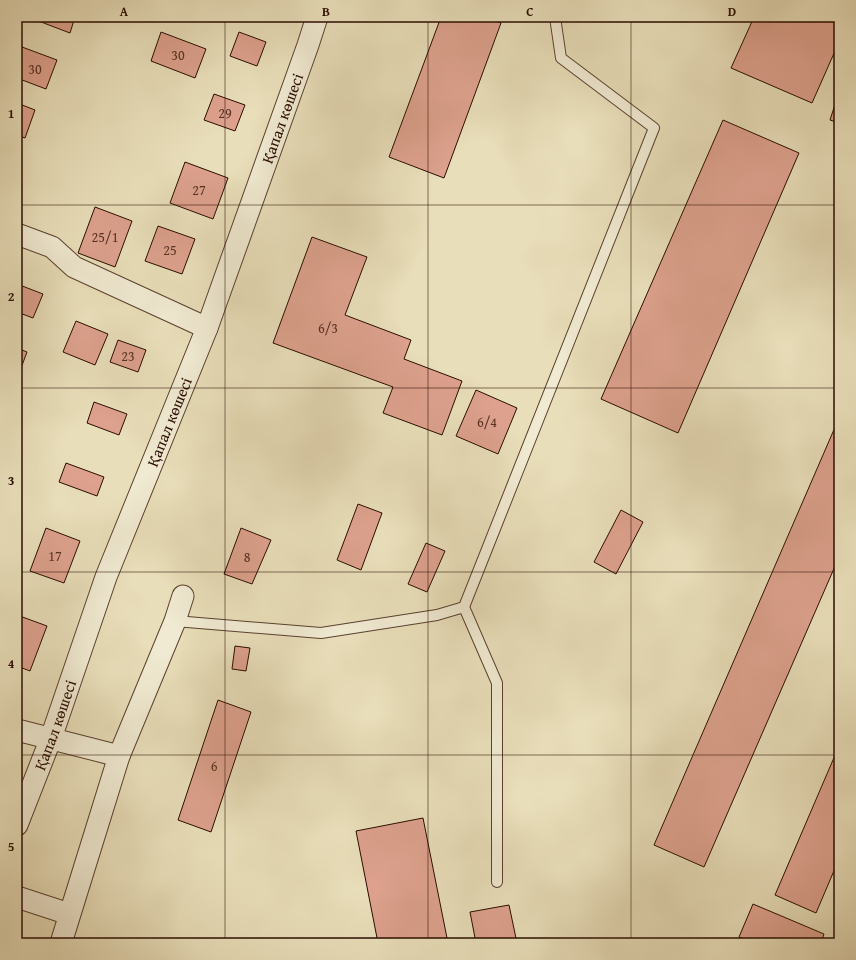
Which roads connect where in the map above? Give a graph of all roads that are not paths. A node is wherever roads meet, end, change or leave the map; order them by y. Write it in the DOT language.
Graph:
graph roads {
  1 [pos="317,17"];
  2 [pos="555,17"];
  3 [pos="17,234"];
  4 [pos="207,328"];
  5 [pos="183,596"];
  6 [pos="464,607"];
  7 [pos="175,621"];
  8 [pos="17,730"];
  9 [pos="51,738"];
  10 [pos="119,756"];
  11 [pos="17,825"];
  12 [pos="497,882"];
  13 [pos="17,897"];
  14 [pos="69,914"];
  15 [pos="61,943"];
  1 -- 4 [label="street, Қапал көшесі"];
  2 -- 6 [label="lane"];
  3 -- 4 [label="street"];
  4 -- 9 [label="street, Қапал көшесі"];
  5 -- 7 [label="street"];
  6 -- 7 [label="lane"];
  6 -- 12 [label="lane"];
  7 -- 10 [label="street"];
  8 -- 9 [label="street"];
  9 -- 10 [label="street"];
  9 -- 11 [label="street, Қапал көшесі"];
  10 -- 14 [label="street"];
  13 -- 14 [label="street"];
  14 -- 15 [label="street"];
}
